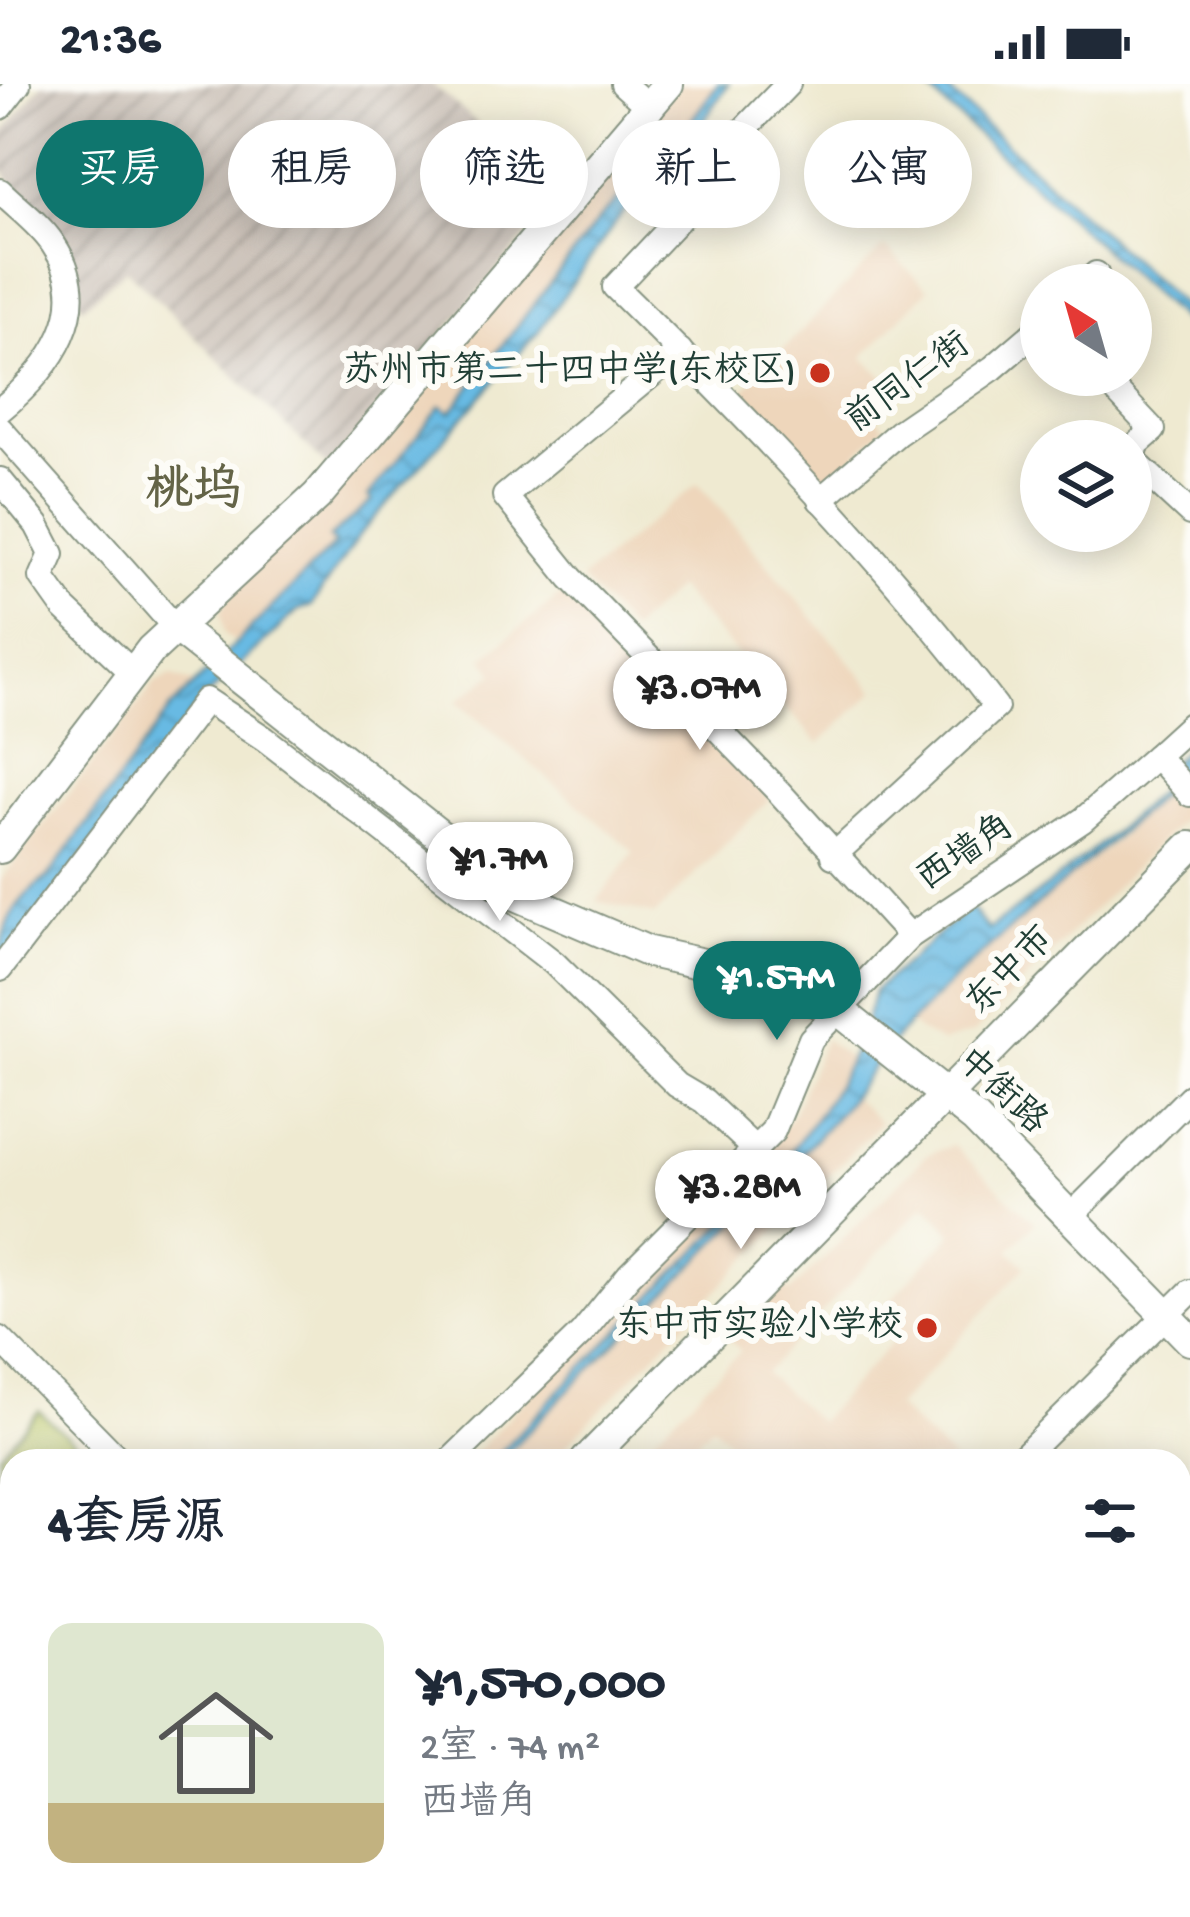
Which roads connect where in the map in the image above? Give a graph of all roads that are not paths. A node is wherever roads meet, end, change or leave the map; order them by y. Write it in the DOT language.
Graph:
graph roads {
  1 [pos="18,84"];
  2 [pos="623,84"];
  3 [pos="788,84"];
  4 [pos="660,96"];
  5 [pos="0,107"];
  6 [pos="0,191"];
  7 [pos="1020,344"];
  8 [pos="680,351"];
  9 [pos="1121,396"];
  10 [pos="0,410"];
  11 [pos="0,429"];
  12 [pos="0,480"];
  13 [pos="820,500"];
  14 [pos="1190,513"];
  15 [pos="186,636"];
  16 [pos="133,673"];
  17 [pos="1190,724"];
  18 [pos="1171,774"];
  19 [pos="0,848"];
  20 [pos="1190,848"];
  21 [pos="833,856"];
  22 [pos="0,873"];
  23 [pos="910,936"];
  24 [pos="0,969"];
  25 [pos="847,1016"];
  26 [pos="947,1094"];
  27 [pos="1190,1097"];
  28 [pos="756,1150"];
  29 [pos="1070,1216"];
  30 [pos="1190,1292"];
  31 [pos="1165,1315"];
  32 [pos="0,1339"];
  33 [pos="1190,1340"];
  34 [pos="108,1449"];
  35 [pos="462,1449"];
  36 [pos="602,1449"];
  37 [pos="1031,1449"];
  1 -- 5 [label="street"];
  2 -- 4 [label="street"];
  3 -- 8 [label="street"];
  4 -- 15 [label="main road"];
  6 -- 10 [label="street"];
  7 -- 13 [label="street, 前同仁街"];
  8 -- 13 [label="street"];
  8 -- 21 [label="street"];
  9 -- 14 [label="street"];
  11 -- 15 [label="street"];
  12 -- 16 [label="street"];
  13 -- 21 [label="street"];
  15 -- 16 [label="main road"];
  15 -- 22 [label="main road"];
  15 -- 25 [label="main road, 中街路"];
  16 -- 19 [label="main road"];
  17 -- 18 [label="street, 西墙角"];
  18 -- 23 [label="street, 西墙角"];
  20 -- 26 [label="main road, 东中市"];
  21 -- 23 [label="street"];
  23 -- 25 [label="street, 西墙角"];
  24 -- 28 [label="street"];
  25 -- 26 [label="main road, 中街路"];
  25 -- 28 [label="street, 西墙角"];
  26 -- 29 [label="main road, 中街路"];
  26 -- 36 [label="main road, 东中市"];
  27 -- 29 [label="street"];
  28 -- 35 [label="street, 西墙角"];
  29 -- 31 [label="main road, 中街路"];
  30 -- 31 [label="street"];
  31 -- 33 [label="main road, 中街路"];
  31 -- 37 [label="street"];
  32 -- 34 [label="street"];
}
